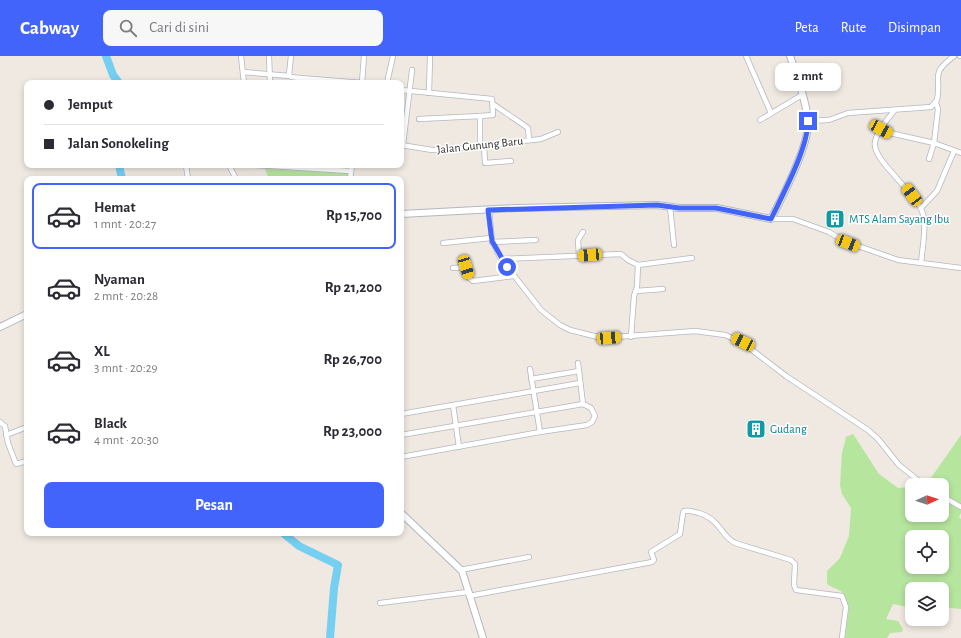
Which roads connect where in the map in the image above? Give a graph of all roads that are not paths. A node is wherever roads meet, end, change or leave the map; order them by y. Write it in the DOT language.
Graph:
graph roads {
  1 [pos="241,56"];
  2 [pos="269,56"];
  3 [pos="291,56"];
  4 [pos="364,56"];
  5 [pos="393,56"];
  6 [pos="430,56"];
  7 [pos="746,56"];
  8 [pos="790,56"];
  9 [pos="951,57"];
  10 [pos="412,70"];
  11 [pos="243,72"];
  12 [pos="268,74"];
  13 [pos="290,76"];
  14 [pos="244,80"];
  15 [pos="269,80"];
  16 [pos="298,80"];
  17 [pos="362,80"];
  18 [pos="388,80"];
  19 [pos="404,90"];
  20 [pos="409,91"];
  21 [pos="430,93"];
  22 [pos="802,95"];
  23 [pos="936,103"];
  24 [pos="493,104"];
  25 [pos="893,112"];
  26 [pos="771,113"];
  27 [pos="480,116"];
  28 [pos="419,119"];
  29 [pos="760,120"];
  30 [pos="808,121"];
  31 [pos="882,127"];
  32 [pos="404,130"];
  33 [pos="558,132"];
  34 [pos="529,140"];
  35 [pos="934,143"];
  36 [pos="404,145"];
  37 [pos="482,146"];
  38 [pos="954,151"];
  39 [pos="961,153"];
  40 [pos="929,159"];
  41 [pos="511,161"];
  42 [pos="326,168"];
  43 [pos="352,168"];
  44 [pos="351,171"];
  45 [pos="350,176"];
  46 [pos="670,207"];
  47 [pos="921,208"];
  48 [pos="488,210"];
  49 [pos="404,214"];
  50 [pos="772,217"];
  51 [pos="583,232"];
  52 [pos="492,240"];
  53 [pos="536,240"];
  54 [pos="443,244"];
  55 [pos="674,245"];
  56 [pos="579,256"];
  57 [pos="692,258"];
  58 [pos="501,259"];
  59 [pos="921,263"];
  60 [pos="638,265"];
  61 [pos="453,268"];
  62 [pos="961,268"];
  63 [pos="513,276"];
  64 [pos="663,288"];
  65 [pos="636,291"];
  66 [pos="24,315"];
  67 [pos="0,327"];
  68 [pos="631,337"];
  69 [pos="578,363"];
  70 [pos="530,369"];
  71 [pos="579,371"];
  72 [pos="531,379"];
  73 [pos="580,383"];
  74 [pos="533,391"];
  75 [pos="583,404"];
  76 [pos="453,405"];
  77 [pos="536,411"];
  78 [pos="404,413"];
  79 [pos="0,422"];
  80 [pos="457,426"];
  81 [pos="24,428"];
  82 [pos="540,432"];
  83 [pos="6,435"];
  84 [pos="404,435"];
  85 [pos="459,447"];
  86 [pos="404,456"];
  87 [pos="24,462"];
  88 [pos="915,478"];
  89 [pos="949,500"];
  90 [pos="961,507"];
  91 [pos="404,516"];
  92 [pos="529,557"];
  93 [pos="460,570"];
  94 [pos="468,594"];
  95 [pos="380,603"];
  96 [pos="483,638"];
  97 [pos="842,638"];
  1 -- 11 [label="street"];
  2 -- 12 [label="street"];
  3 -- 13 [label="street"];
  4 -- 17 [label="street"];
  5 -- 18 [label="street"];
  6 -- 21 [label="street"];
  7 -- 26 [label="street"];
  8 -- 22 [label="street"];
  9 -- 23 [label="street"];
  10 -- 20 [label="street"];
  11 -- 12 [label="street"];
  11 -- 14 [label="street"];
  12 -- 13 [label="street"];
  12 -- 15 [label="street"];
  13 -- 16 [label="street"];
  19 -- 20 [label="street"];
  20 -- 21 [label="street"];
  20 -- 32 [label="street"];
  21 -- 24 [label="street"];
  22 -- 26 [label="street"];
  22 -- 30 [label="street"];
  23 -- 25 [label="street"];
  23 -- 35 [label="street"];
  24 -- 27 [label="street"];
  24 -- 34 [label="street"];
  25 -- 30 [label="street"];
  25 -- 31 [label="street"];
  26 -- 29 [label="street"];
  27 -- 28 [label="street"];
  27 -- 37 [label="street"];
  30 -- 50 [label="street"];
  31 -- 35 [label="street"];
  31 -- 47 [label="street"];
  33 -- 34 [label="street, Jalan Gunung Baru"];
  34 -- 37 [label="street, Jalan Gunung Baru"];
  35 -- 38 [label="street"];
  35 -- 40 [label="street"];
  36 -- 37 [label="street, Jalan Gunung Baru"];
  37 -- 41 [label="street"];
  38 -- 39 [label="street"];
  38 -- 47 [label="street"];
  42 -- 44 [label="street"];
  43 -- 44 [label="street"];
  44 -- 45 [label="street"];
  46 -- 48 [label="street"];
  46 -- 50 [label="street"];
  46 -- 55 [label="street"];
  47 -- 59 [label="street"];
  48 -- 49 [label="street"];
  48 -- 52 [label="street"];
  50 -- 59 [label="street"];
  51 -- 56 [label="street"];
  52 -- 53 [label="street"];
  52 -- 54 [label="street"];
  52 -- 58 [label="street"];
  56 -- 58 [label="street"];
  56 -- 60 [label="street"];
  57 -- 60 [label="street"];
  58 -- 63 [label="street"];
  59 -- 62 [label="street"];
  60 -- 65 [label="street"];
  61 -- 63 [label="street"];
  63 -- 68 [label="street"];
  64 -- 65 [label="street"];
  65 -- 68 [label="street"];
  66 -- 67 [label="street"];
  68 -- 88 [label="street"];
  69 -- 71 [label="street"];
  70 -- 72 [label="street"];
  71 -- 72 [label="street"];
  71 -- 73 [label="street"];
  72 -- 74 [label="street"];
  73 -- 74 [label="street"];
  73 -- 75 [label="street"];
  74 -- 76 [label="street"];
  74 -- 77 [label="street"];
  75 -- 77 [label="street"];
  75 -- 82 [label="street"];
  76 -- 78 [label="street"];
  76 -- 80 [label="street"];
  77 -- 80 [label="street"];
  77 -- 82 [label="street"];
  79 -- 83 [label="street"];
  80 -- 84 [label="street"];
  80 -- 85 [label="street"];
  81 -- 83 [label="street"];
  82 -- 85 [label="street"];
  83 -- 87 [label="street"];
  85 -- 86 [label="street"];
  89 -- 90 [label="street"];
  91 -- 93 [label="street"];
  92 -- 93 [label="street"];
  93 -- 94 [label="street"];
  94 -- 95 [label="street"];
  94 -- 96 [label="street"];
  94 -- 97 [label="street"];
}
